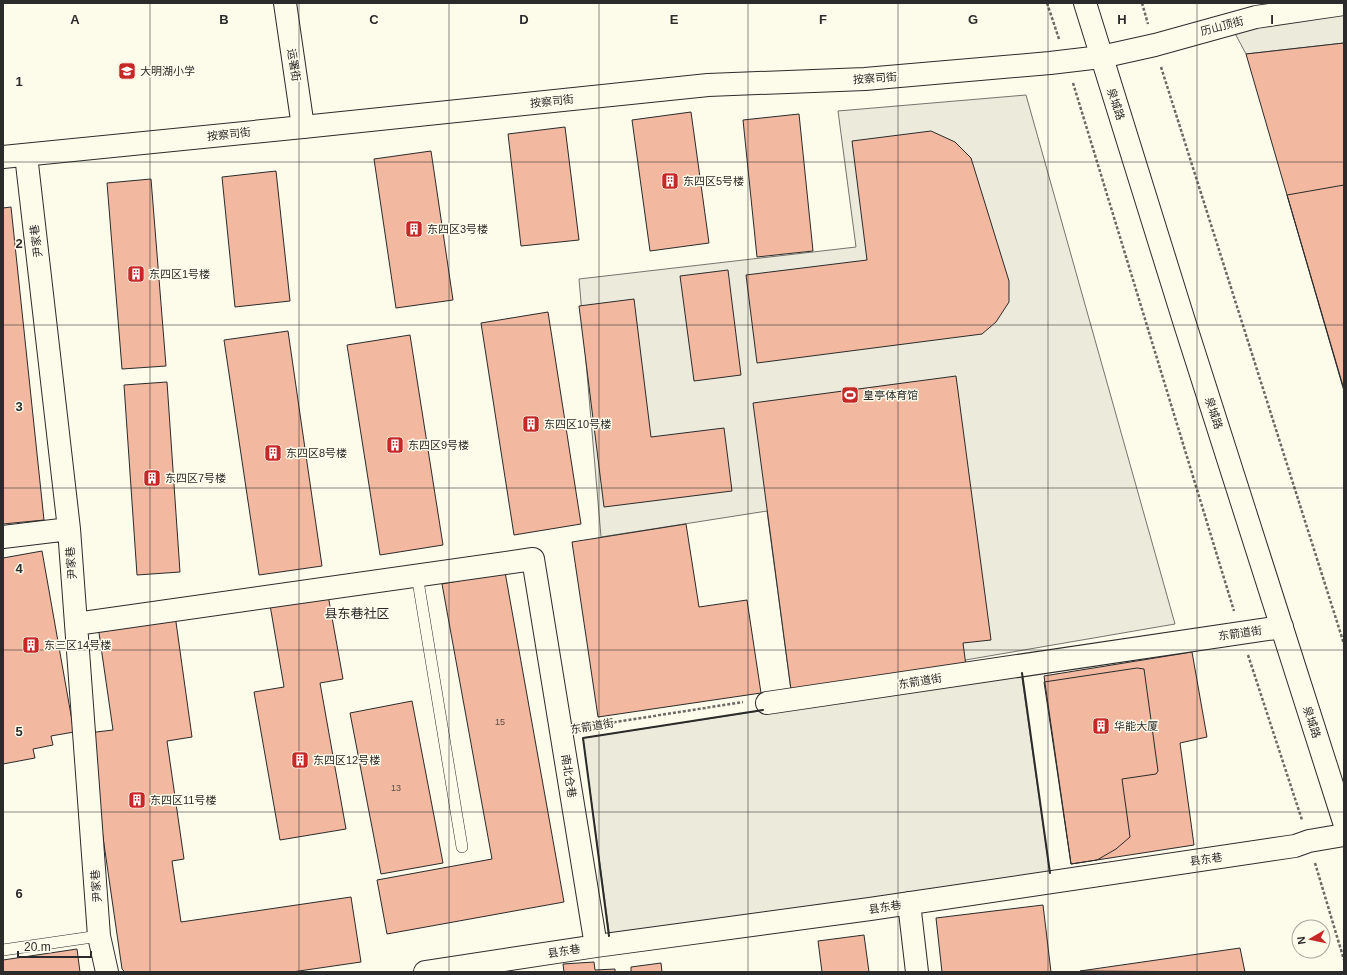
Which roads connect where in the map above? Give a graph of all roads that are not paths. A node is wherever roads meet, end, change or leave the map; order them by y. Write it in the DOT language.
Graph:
graph roads {
  1 [pos="285,3"];
  2 [pos="1085,3"];
  3 [pos="1344,4"];
  4 [pos="1101,57"];
  5 [pos="303,127"];
  6 [pos="26,155"];
  7 [pos="3,157"];
  8 [pos="69,529"];
  9 [pos="3,537"];
  10 [pos="417,575"];
  11 [pos="76,624"];
  12 [pos="1282,627"];
  13 [pos="767,704"];
  14 [pos="1344,822"];
  15 [pos="1344,835"];
  16 [pos="462,847"];
  17 [pos="909,903"];
  18 [pos="99,936"];
  19 [pos="596,946"];
  20 [pos="3,950"];
  21 [pos="107,972"];
  22 [pos="425,972"];
  23 [pos="917,972"];
  1 -- 5 [label="street, 运署街"];
  2 -- 4 [label="street, 泉城路"];
  3 -- 4 [label="street, 历山顶街"];
  4 -- 5 [label="street, 按察司街"];
  4 -- 12 [label="street, 泉城路"];
  5 -- 6 [label="street, 按察司街"];
  6 -- 7 [label="street, 按察司街"];
  6 -- 8 [label="street, 尹家巷"];
  8 -- 9 [label="street"];
  8 -- 11 [label="street, 尹家巷"];
  10 -- 11 [label="street"];
  10 -- 16 [label="lane"];
  10 -- 19 [label="street, 南北仓巷"];
  11 -- 18 [label="street, 尹家巷"];
  12 -- 13 [label="street, 东箭道街"];
  12 -- 14 [label="street, 泉城路"];
  15 -- 17 [label="street, 县东巷"];
  17 -- 19 [label="street, 县东巷"];
  17 -- 23 [label="street"];
  18 -- 20 [label="lane"];
  18 -- 21 [label="street, 尹家巷"];
  19 -- 22 [label="street, 县东巷"];
}
